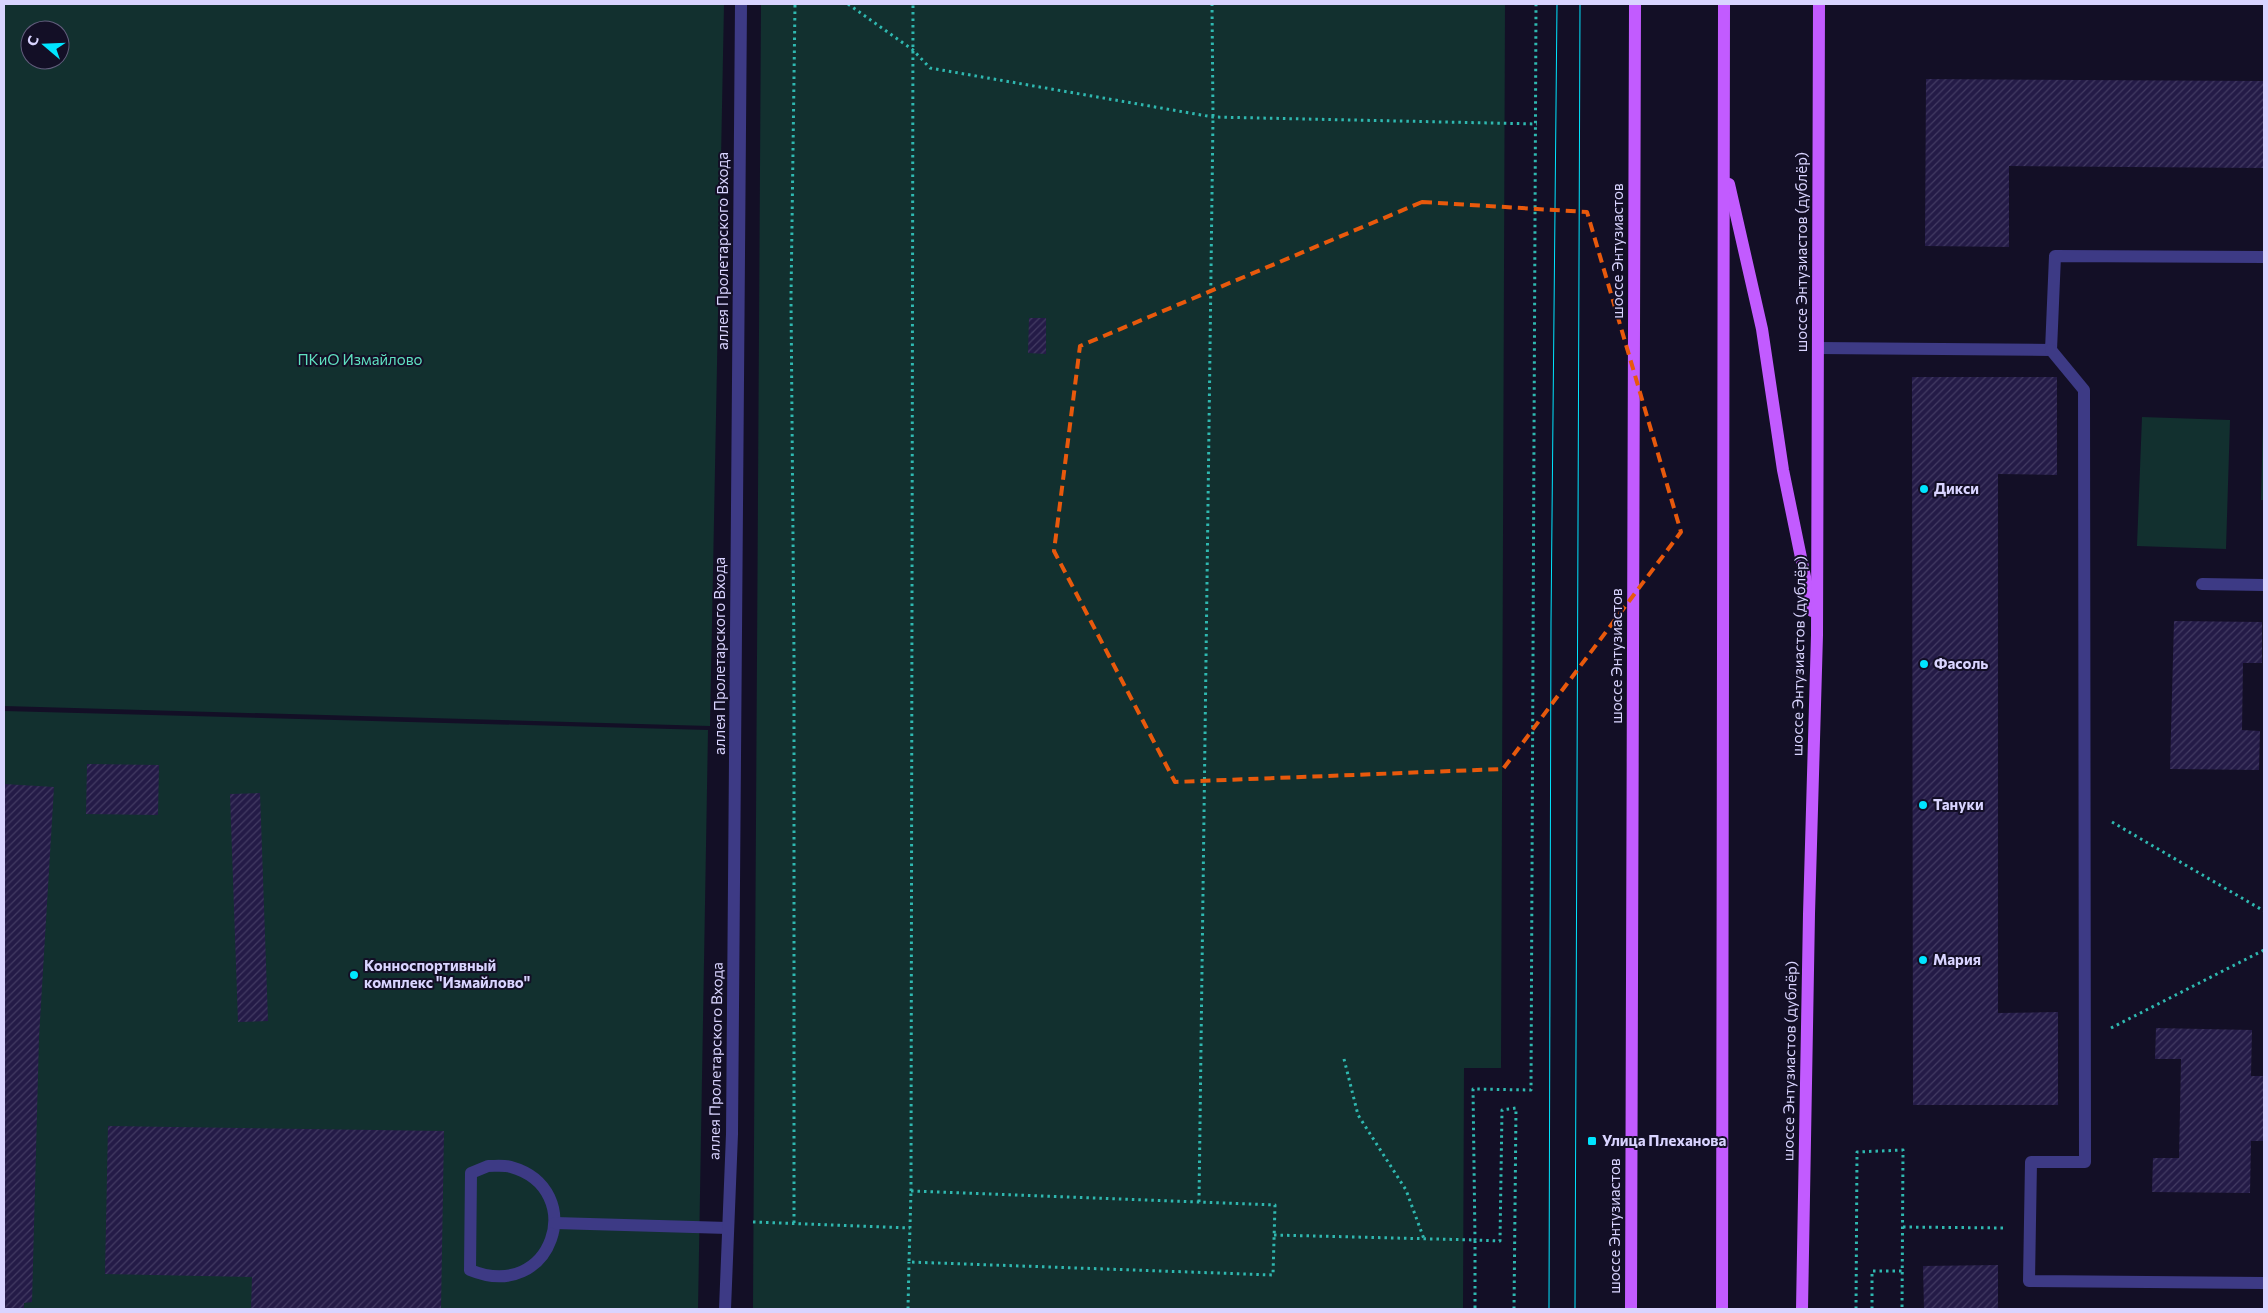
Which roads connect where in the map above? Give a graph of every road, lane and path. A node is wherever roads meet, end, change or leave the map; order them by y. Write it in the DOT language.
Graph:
graph roads {
  1 [pos="742,4"];
  2 [pos="795,4"];
  3 [pos="848,4"];
  4 [pos="913,4"];
  5 [pos="1212,4"];
  6 [pos="1536,4"];
  7 [pos="1635,4"];
  8 [pos="1724,4"];
  9 [pos="1819,4"];
  10 [pos="913,50"];
  11 [pos="1213,117"];
  12 [pos="1537,124"];
  13 [pos="1724,161"];
  14 [pos="2264,257"];
  15 [pos="1818,348"];
  16 [pos="2051,350"];
  17 [pos="2202,584"];
  18 [pos="2264,585"];
  19 [pos="1817,636"];
  20 [pos="2084,806"];
  21 [pos="2264,911"];
  22 [pos="2264,950"];
  23 [pos="2084,1042"];
  24 [pos="1344,1059"];
  25 [pos="911,1191"];
  26 [pos="1199,1202"];
  27 [pos="749,1222"];
  28 [pos="555,1223"];
  29 [pos="794,1223"];
  30 [pos="1903,1227"];
  31 [pos="728,1228"];
  32 [pos="910,1228"];
  33 [pos="2030,1228"];
  34 [pos="1274,1235"];
  35 [pos="1424,1239"];
  36 [pos="1475,1240"];
  37 [pos="909,1262"];
  38 [pos="1902,1271"];
  39 [pos="2264,1283"];
  40 [pos="725,1309"];
  41 [pos="908,1309"];
  42 [pos="1475,1309"];
  43 [pos="1514,1309"];
  44 [pos="1631,1309"];
  45 [pos="1722,1309"];
  46 [pos="1802,1309"];
  47 [pos="1856,1309"];
  48 [pos="1872,1309"];
  49 [pos="1902,1309"];
  1 -- 31 [label="street, аллея Пролетарского Входа"];
  2 -- 29 [label="path"];
  3 -- 10 [label="path"];
  4 -- 10 [label="path"];
  5 -- 11 [label="path"];
  6 -- 12 [label="path"];
  7 -- 44 [label="main road, шоссе Энтузиастов"];
  8 -- 13 [label="main road"];
  9 -- 15 [label="main road, шоссе Энтузиастов (дублёр)"];
  10 -- 11 [label="path"];
  10 -- 25 [label="path"];
  11 -- 12 [label="path"];
  11 -- 26 [label="path"];
  12 -- 36 [label="path"];
  13 -- 19 [label="main road"];
  13 -- 45 [label="main road"];
  14 -- 16 [label="street"];
  15 -- 16 [label="street"];
  15 -- 19 [label="main road, шоссе Энтузиастов (дублёр)"];
  16 -- 20 [label="street"];
  17 -- 18 [label="street"];
  19 -- 46 [label="main road, шоссе Энтузиастов (дублёр)"];
  20 -- 21 [label="path"];
  20 -- 23 [label="street"];
  22 -- 23 [label="path"];
  23 -- 33 [label="street"];
  24 -- 35 [label="path"];
  25 -- 26 [label="path"];
  25 -- 32 [label="path"];
  26 -- 34 [label="path"];
  27 -- 29 [label="path"];
  28 -- 28 [label="street"];
  28 -- 31 [label="street"];
  29 -- 32 [label="path"];
  30 -- 33 [label="path"];
  30 -- 38 [label="path"];
  30 -- 47 [label="path"];
  31 -- 40 [label="street, аллея Пролетарского Входа"];
  32 -- 37 [label="path"];
  33 -- 39 [label="street"];
  34 -- 35 [label="path"];
  34 -- 37 [label="path"];
  35 -- 36 [label="path"];
  36 -- 42 [label="path"];
  36 -- 43 [label="path"];
  37 -- 41 [label="path"];
  38 -- 48 [label="path"];
  38 -- 49 [label="path"];
}
